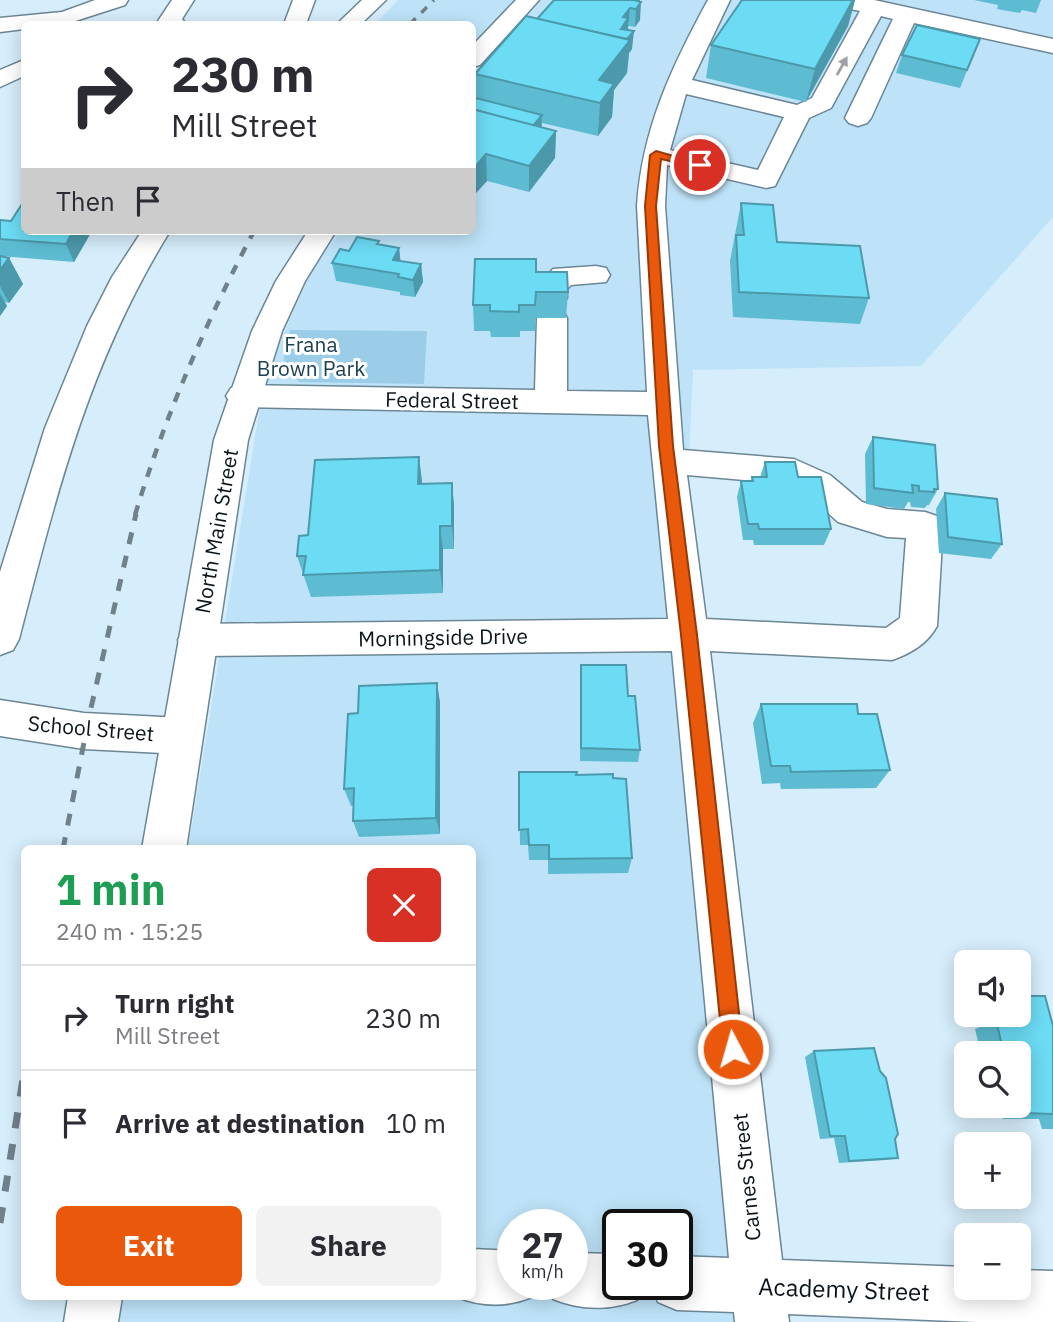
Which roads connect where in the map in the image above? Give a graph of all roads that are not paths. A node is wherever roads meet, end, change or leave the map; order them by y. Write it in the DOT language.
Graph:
graph roads {
  1 [pos="117,0"];
  2 [pos="183,0"];
  3 [pos="304,0"];
  4 [pos="375,0"];
  5 [pos="528,0"];
  6 [pos="719,0"];
  7 [pos="838,0"];
  8 [pos="874,7"];
  9 [pos="907,14"];
  10 [pos="67,21"];
  11 [pos="169,21"];
  12 [pos="296,21"];
  13 [pos="351,21"];
  14 [pos="21,24"];
  15 [pos="0,25"];
  16 [pos="1053,46"];
  17 [pos="476,56"];
  18 [pos="21,69"];
  19 [pos="0,80"];
  20 [pos="677,84"];
  21 [pos="799,113"];
  22 [pos="858,118"];
  23 [pos="656,155"];
  24 [pos="154,235"];
  25 [pos="320,235"];
  26 [pos="596,275"];
  27 [pos="242,396"];
  28 [pos="551,402"];
  29 [pos="663,404"];
  30 [pos="668,461"];
  31 [pos="689,635"];
  32 [pos="0,639"];
  33 [pos="197,640"];
  34 [pos="0,718"];
  35 [pos="182,736"];
  36 [pos="165,845"];
  37 [pos="476,1276"];
  38 [pos="497,1277"];
  39 [pos="693,1287"];
  40 [pos="1053,1298"];
  41 [pos="95,1300"];
  42 [pos="760,1304"];
  43 [pos="91,1322"];
  1 -- 10 [label="street"];
  2 -- 11 [label="street"];
  3 -- 12 [label="street"];
  4 -- 13 [label="street"];
  5 -- 17 [label="street"];
  6 -- 20 [label="street, Carnes Street"];
  7 -- 8 [label="street"];
  8 -- 9 [label="street"];
  21 -- 8 [label="street, one-way"];
  9 -- 16 [label="street"];
  9 -- 22 [label="street"];
  14 -- 15 [label="street"];
  18 -- 19 [label="street"];
  20 -- 21 [label="street"];
  20 -- 23 [label="street, Carnes Street"];
  21 -- 23 [label="street"];
  23 -- 29 [label="street, Carnes Street"];
  24 -- 32 [label="street"];
  25 -- 27 [label="street, North Main Street"];
  26 -- 28 [label="street"];
  27 -- 28 [label="street, Federal Street"];
  27 -- 33 [label="street, North Main Street"];
  28 -- 29 [label="street, Federal Street"];
  29 -- 30 [label="street, Carnes Street"];
  30 -- 31 [label="street, Carnes Street"];
  30 -- 31 [label="street, Morningside Drive"];
  31 -- 33 [label="street, Morningside Drive"];
  31 -- 42 [label="street, Carnes Street"];
  33 -- 35 [label="street, North Main Street"];
  34 -- 35 [label="street, School Street"];
  35 -- 36 [label="street, North Main Street"];
  37 -- 38 [label="street"];
  39 -- 42 [label="street, Academy Street"];
  40 -- 42 [label="street, Academy Street"];
  41 -- 43 [label="street"];
}
